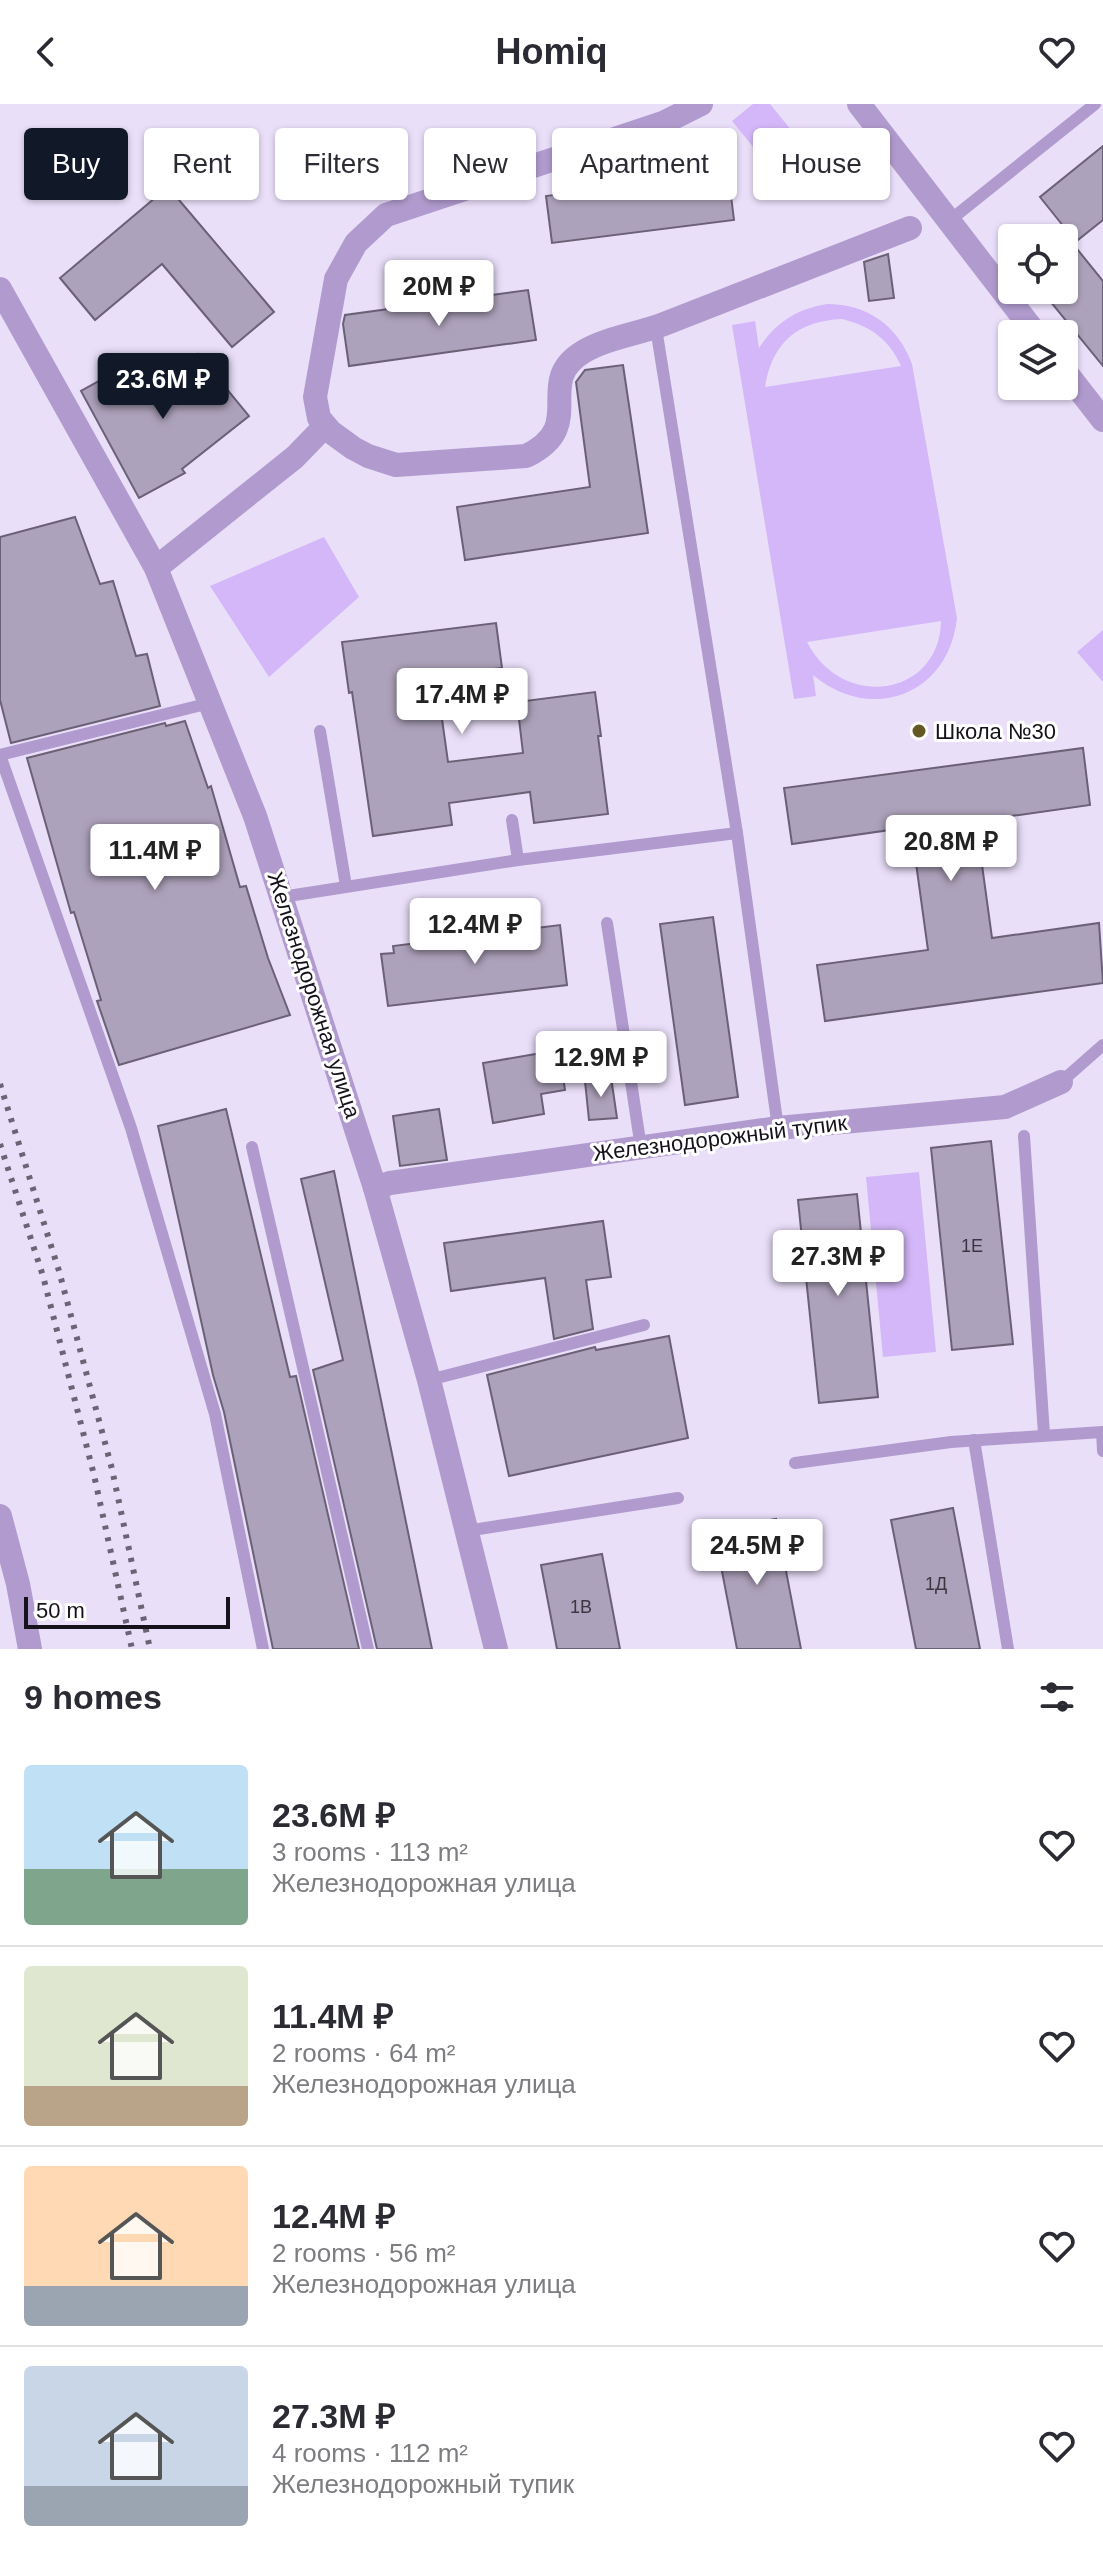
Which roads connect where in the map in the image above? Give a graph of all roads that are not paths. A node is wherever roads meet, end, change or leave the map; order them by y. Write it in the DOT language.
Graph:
graph roads {
  1 [pos="701,104"];
  2 [pos="859,104"];
  3 [pos="1095,104"];
  4 [pos="949,221"];
  5 [pos="910,228"];
  6 [pos="0,289"];
  7 [pos="1025,320"];
  8 [pos="656,328"];
  9 [pos="1078,388"];
  10 [pos="1103,420"];
  11 [pos="325,426"];
  12 [pos="156,568"];
  13 [pos="210,703"];
  14 [pos="320,731"];
  15 [pos="512,820"];
  16 [pos="737,833"];
  17 [pos="518,860"];
  18 [pos="346,886"];
  19 [pos="282,897"];
  20 [pos="607,923"];
  21 [pos="1103,1045"];
  22 [pos="1061,1082"];
  23 [pos="778,1128"];
  24 [pos="1024,1136"];
  25 [pos="252,1147"];
  26 [pos="641,1148"];
  27 [pos="375,1188"];
  28 [pos="644,1325"];
  29 [pos="429,1380"];
  30 [pos="1044,1434"];
  31 [pos="974,1440"];
  32 [pos="1103,1451"];
  33 [pos="795,1463"];
  34 [pos="678,1498"];
  35 [pos="0,1516"];
  36 [pos="466,1531"];
  37 [pos="0,1566"];
  38 [pos="18,1584"];
  39 [pos="30,1649"];
  40 [pos="263,1649"];
  41 [pos="368,1649"];
  42 [pos="496,1649"];
  43 [pos="1008,1649"];
  1 -- 11 [label="street"];
  2 -- 4 [label="street"];
  3 -- 4 [label="lane"];
  4 -- 7 [label="street"];
  5 -- 8 [label="street"];
  6 -- 12 [label="street, Железнодорожная улица"];
  8 -- 11 [label="street"];
  8 -- 16 [label="lane"];
  9 -- 10 [label="street"];
  11 -- 12 [label="street"];
  12 -- 13 [label="street, Железнодорожная улица"];
  13 -- 19 [label="street, Железнодорожная улица"];
  13 -- 40 [label="lane"];
  14 -- 18 [label="lane"];
  15 -- 17 [label="lane"];
  16 -- 17 [label="lane"];
  16 -- 23 [label="lane"];
  17 -- 18 [label="lane"];
  18 -- 19 [label="lane"];
  19 -- 27 [label="street, Железнодорожная улица"];
  20 -- 26 [label="lane"];
  21 -- 22 [label="lane"];
  22 -- 23 [label="street, Железнодорожный тупик"];
  23 -- 26 [label="street, Железнодорожный тупик"];
  24 -- 30 [label="lane"];
  25 -- 41 [label="lane"];
  26 -- 27 [label="street, Железнодорожный тупик"];
  27 -- 29 [label="street, Железнодорожная улица"];
  28 -- 29 [label="lane"];
  29 -- 36 [label="street, Железнодорожная улица"];
  30 -- 31 [label="lane"];
  30 -- 32 [label="lane"];
  31 -- 33 [label="lane"];
  31 -- 43 [label="lane"];
  34 -- 36 [label="lane"];
  35 -- 38 [label="street"];
  36 -- 42 [label="street, Железнодорожная улица"];
  37 -- 38 [label="street"];
  38 -- 39 [label="street"];
}
